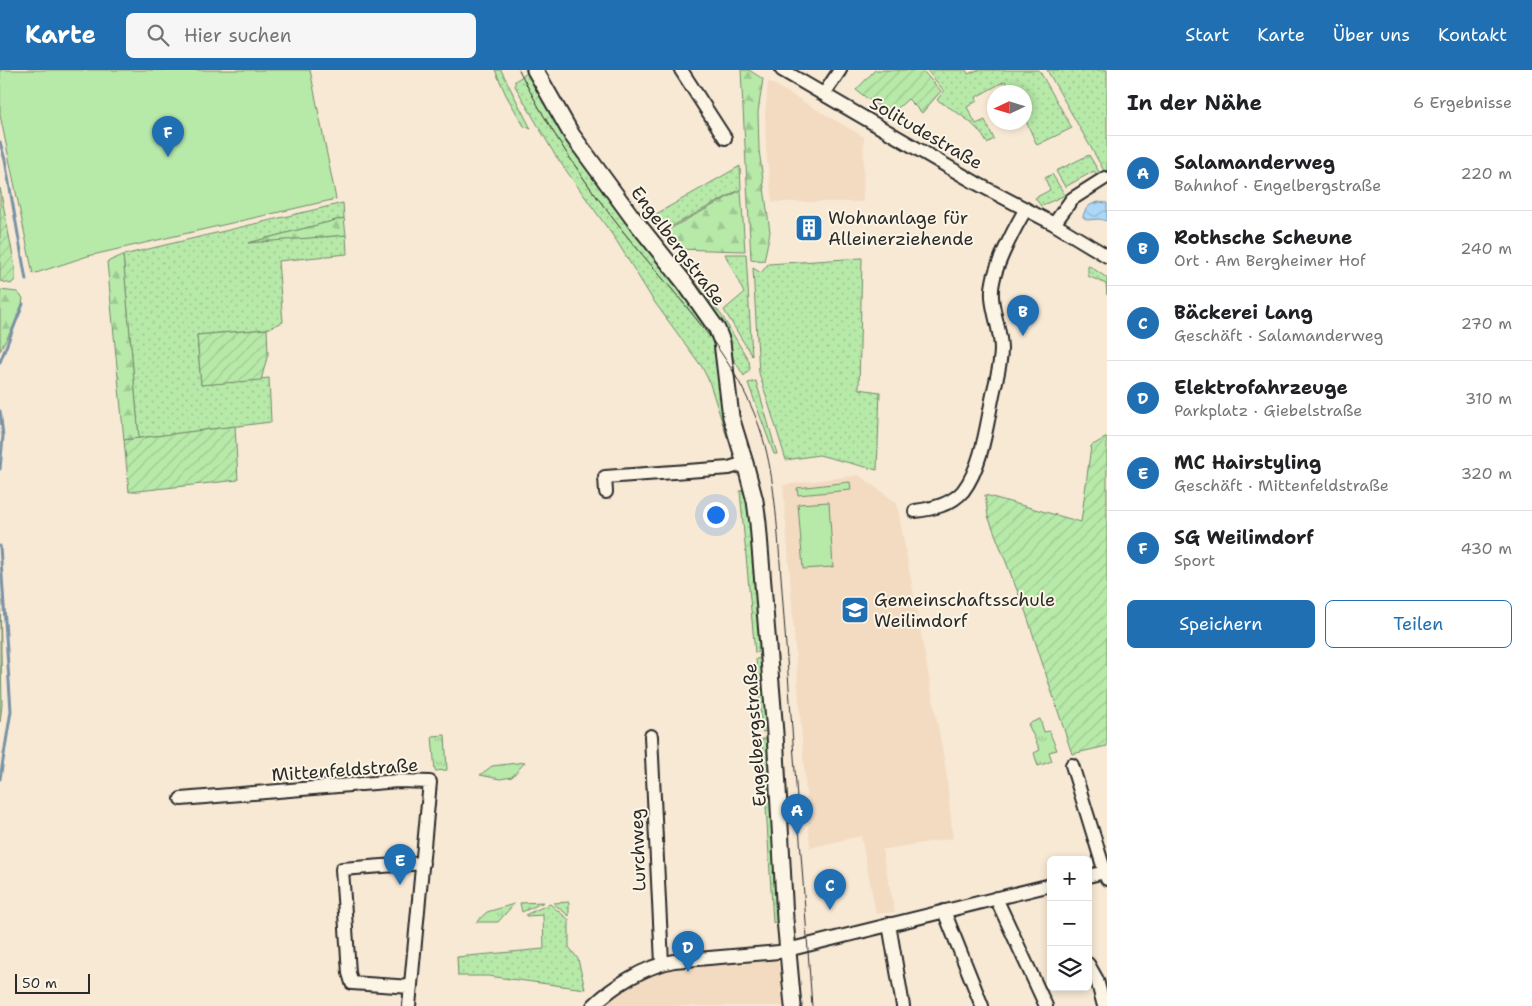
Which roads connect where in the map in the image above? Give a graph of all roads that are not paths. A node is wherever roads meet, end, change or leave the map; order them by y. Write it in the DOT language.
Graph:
graph roads {
  1 [pos="535,70"];
  2 [pos="682,70"];
  3 [pos="782,70"];
  4 [pos="840,70"];
  5 [pos="824,94"];
  6 [pos="725,138"];
  7 [pos="1105,178"];
  8 [pos="1026,210"];
  9 [pos="1054,224"];
  10 [pos="1107,256"];
  11 [pos="745,463"];
  12 [pos="606,492"];
  13 [pos="915,511"];
  14 [pos="651,736"];
  15 [pos="1072,765"];
  16 [pos="181,799"];
  17 [pos="423,863"];
  18 [pos="1106,875"];
  19 [pos="1092,876"];
  20 [pos="1047,888"];
  21 [pos="996,898"];
  22 [pos="944,911"];
  23 [pos="890,924"];
  24 [pos="788,948"];
  25 [pos="662,963"];
  26 [pos="1092,972"];
  27 [pos="411,987"];
  28 [pos="409,1006"];
  29 [pos="593,1006"];
  30 [pos="793,1006"];
  31 [pos="904,1006"];
  32 [pos="982,1006"];
  33 [pos="1046,1006"];
  34 [pos="1104,1006"];
  1 -- 11 [label="main road, Engelbergstraße"];
  2 -- 6 [label="street"];
  3 -- 5 [label="street, Solitudestraße"];
  4 -- 5 [label="street"];
  5 -- 8 [label="street, Solitudestraße"];
  7 -- 9 [label="street"];
  8 -- 9 [label="street, Solitudestraße"];
  8 -- 13 [label="street"];
  9 -- 10 [label="street, Solitudestraße"];
  11 -- 12 [label="street"];
  11 -- 24 [label="main road, Engelbergstraße"];
  14 -- 25 [label="street, Lurchweg"];
  15 -- 18 [label="street"];
  16 -- 17 [label="street, Mittenfeldstraße"];
  17 -- 27 [label="street, Mittenfeldstraße"];
  17 -- 27 [label="street"];
  18 -- 19 [label="street"];
  20 -- 21 [label="street"];
  21 -- 22 [label="street"];
  21 -- 33 [label="street"];
  22 -- 23 [label="street"];
  22 -- 32 [label="street"];
  23 -- 24 [label="street"];
  23 -- 31 [label="street"];
  24 -- 25 [label="street"];
  24 -- 30 [label="main road, Engelbergstraße"];
  25 -- 29 [label="street"];
  26 -- 34 [label="street"];
  27 -- 28 [label="street, Mittenfeldstraße"];
}
